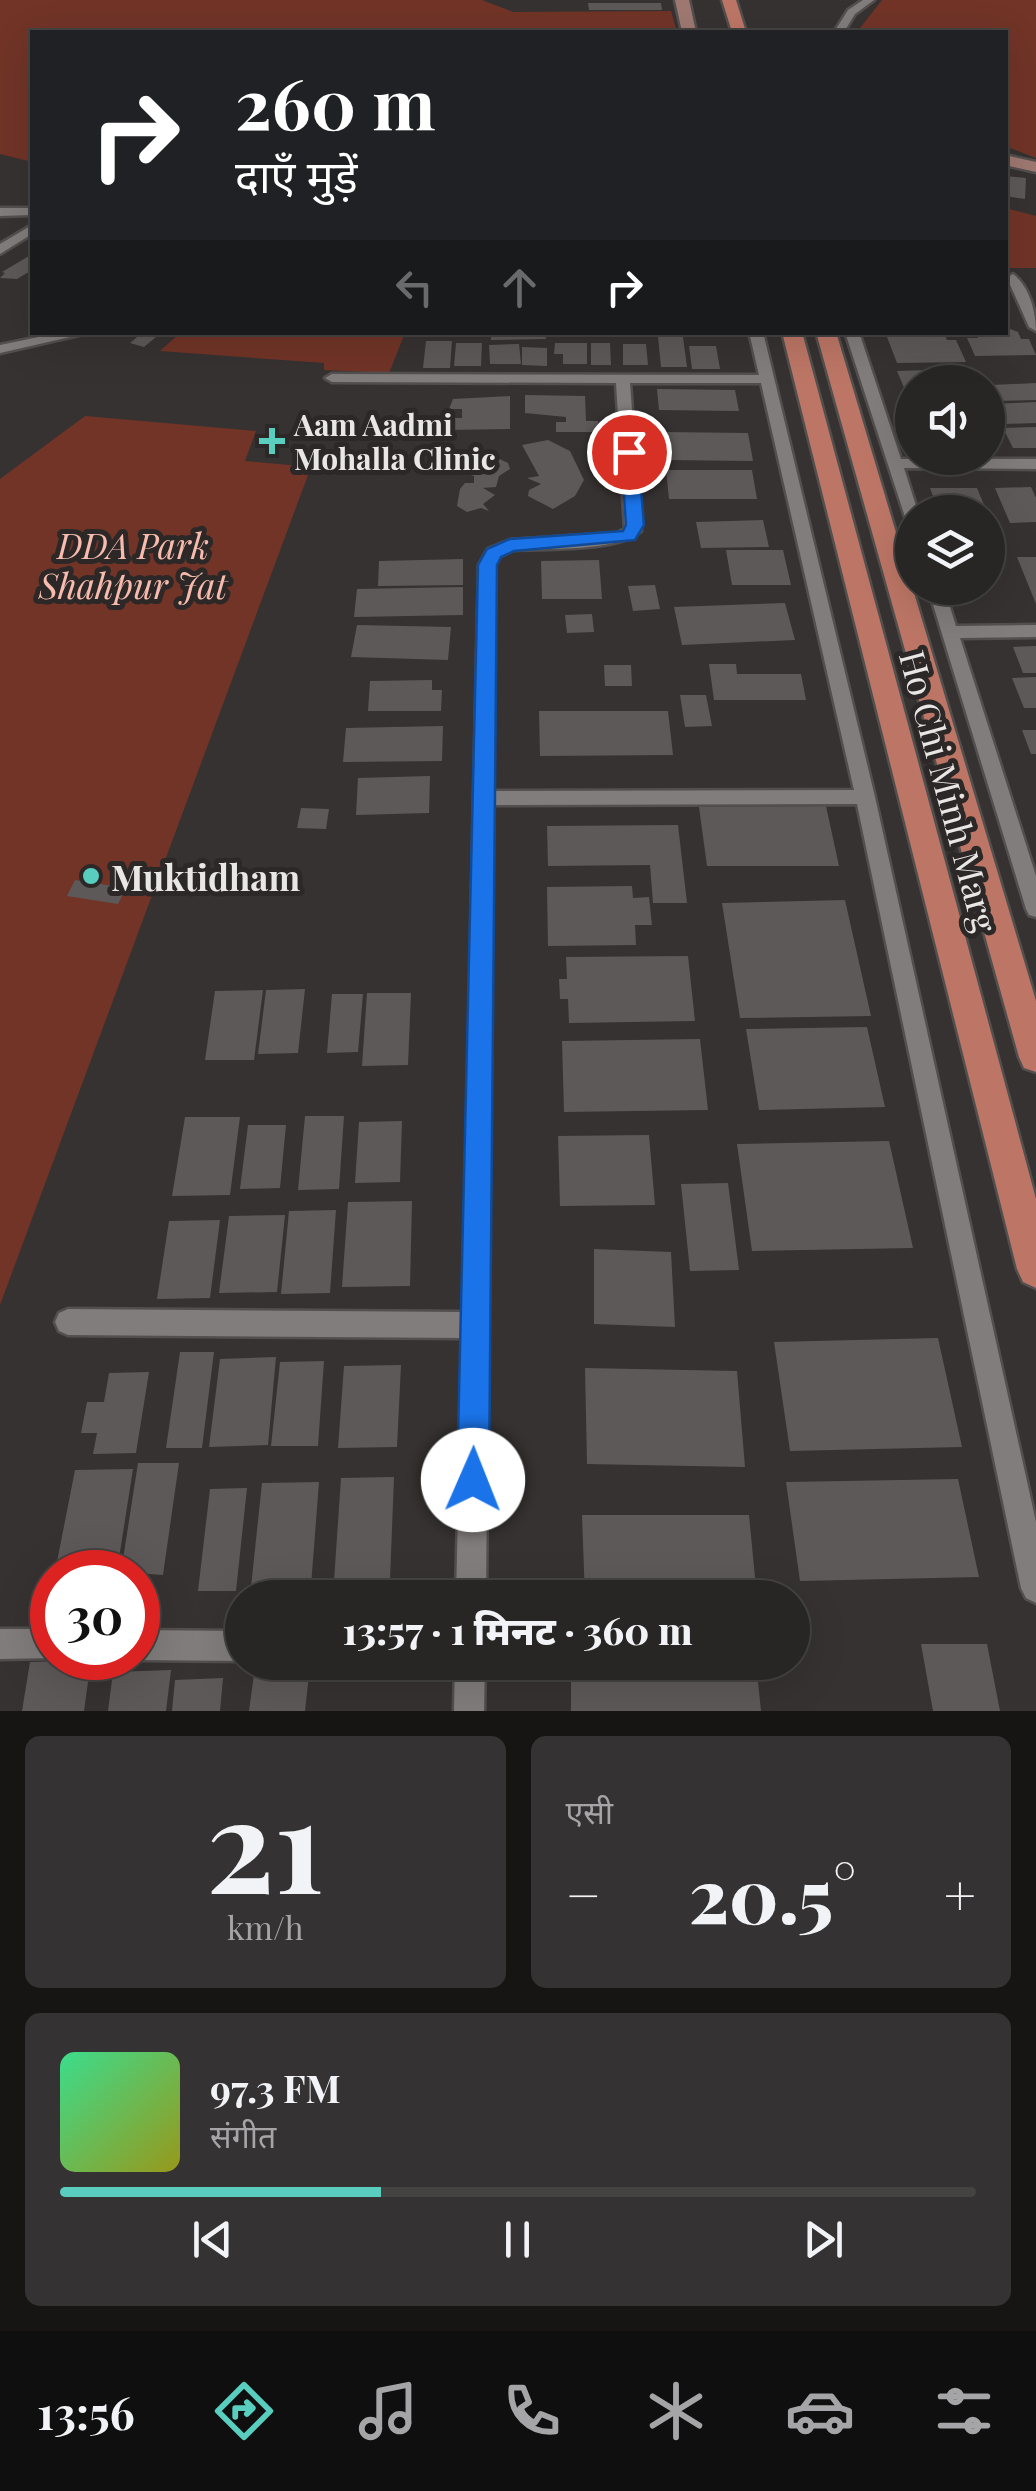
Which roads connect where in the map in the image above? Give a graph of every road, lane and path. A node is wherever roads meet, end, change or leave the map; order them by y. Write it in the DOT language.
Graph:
graph roads {
  1 [pos="682,0"];
  2 [pos="729,0"];
  3 [pos="869,0"];
  4 [pos="689,30"];
  5 [pos="738,30"];
  6 [pos="841,30"];
  7 [pos="1008,161"];
  8 [pos="1036,166"];
  9 [pos="1008,171"];
  10 [pos="1036,174"];
  11 [pos="0,212"];
  12 [pos="30,212"];
  13 [pos="30,230"];
  14 [pos="0,250"];
  15 [pos="1013,278"];
  16 [pos="1036,327"];
  17 [pos="71,335"];
  18 [pos="757,335"];
  19 [pos="793,335"];
  20 [pos="827,335"];
  21 [pos="853,335"];
  22 [pos="0,349"];
  23 [pos="332,378"];
  24 [pos="624,379"];
  25 [pos="766,379"];
  26 [pos="894,464"];
  27 [pos="1036,464"];
  28 [pos="905,495"];
  29 [pos="942,605"];
  30 [pos="1036,631"];
  31 [pos="951,632"];
  32 [pos="865,797"];
  33 [pos="485,798"];
  34 [pos="1036,909"];
  35 [pos="1030,1015"];
  36 [pos="1036,1056"];
  37 [pos="1036,1269"];
  38 [pos="68,1322"];
  39 [pos="476,1324"];
  40 [pos="472,1580"];
  41 [pos="1036,1588"];
  42 [pos="0,1644"];
  43 [pos="30,1644"];
  44 [pos="160,1645"];
  45 [pos="225,1646"];
  46 [pos="470,1680"];
  47 [pos="469,1711"];
  1 -- 4 [label="street"];
  2 -- 5 [label="main road"];
  3 -- 6 [label="street"];
  7 -- 8 [label="street"];
  9 -- 10 [label="street"];
  11 -- 12 [label="street"];
  13 -- 14 [label="street"];
  15 -- 16 [label="street"];
  17 -- 22 [label="street"];
  18 -- 25 [label="street"];
  19 -- 37 [label="main road, Ho Chi Minh Marg"];
  20 -- 35 [label="main road, Ho Chi Minh Marg"];
  21 -- 26 [label="street"];
  23 -- 24 [label="street"];
  24 -- 25 [label="street"];
  24 -- 33 [label="street"];
  25 -- 32 [label="street"];
  26 -- 27 [label="street"];
  26 -- 28 [label="street"];
  29 -- 31 [label="street"];
  30 -- 31 [label="street"];
  31 -- 34 [label="street"];
  32 -- 33 [label="street"];
  32 -- 41 [label="street"];
  33 -- 39 [label="street"];
  35 -- 36 [label="main road, Ho Chi Minh Marg"];
  38 -- 39 [label="street"];
  39 -- 40 [label="street"];
  42 -- 43 [label="street"];
  44 -- 45 [label="street"];
  46 -- 47 [label="street"];
}
